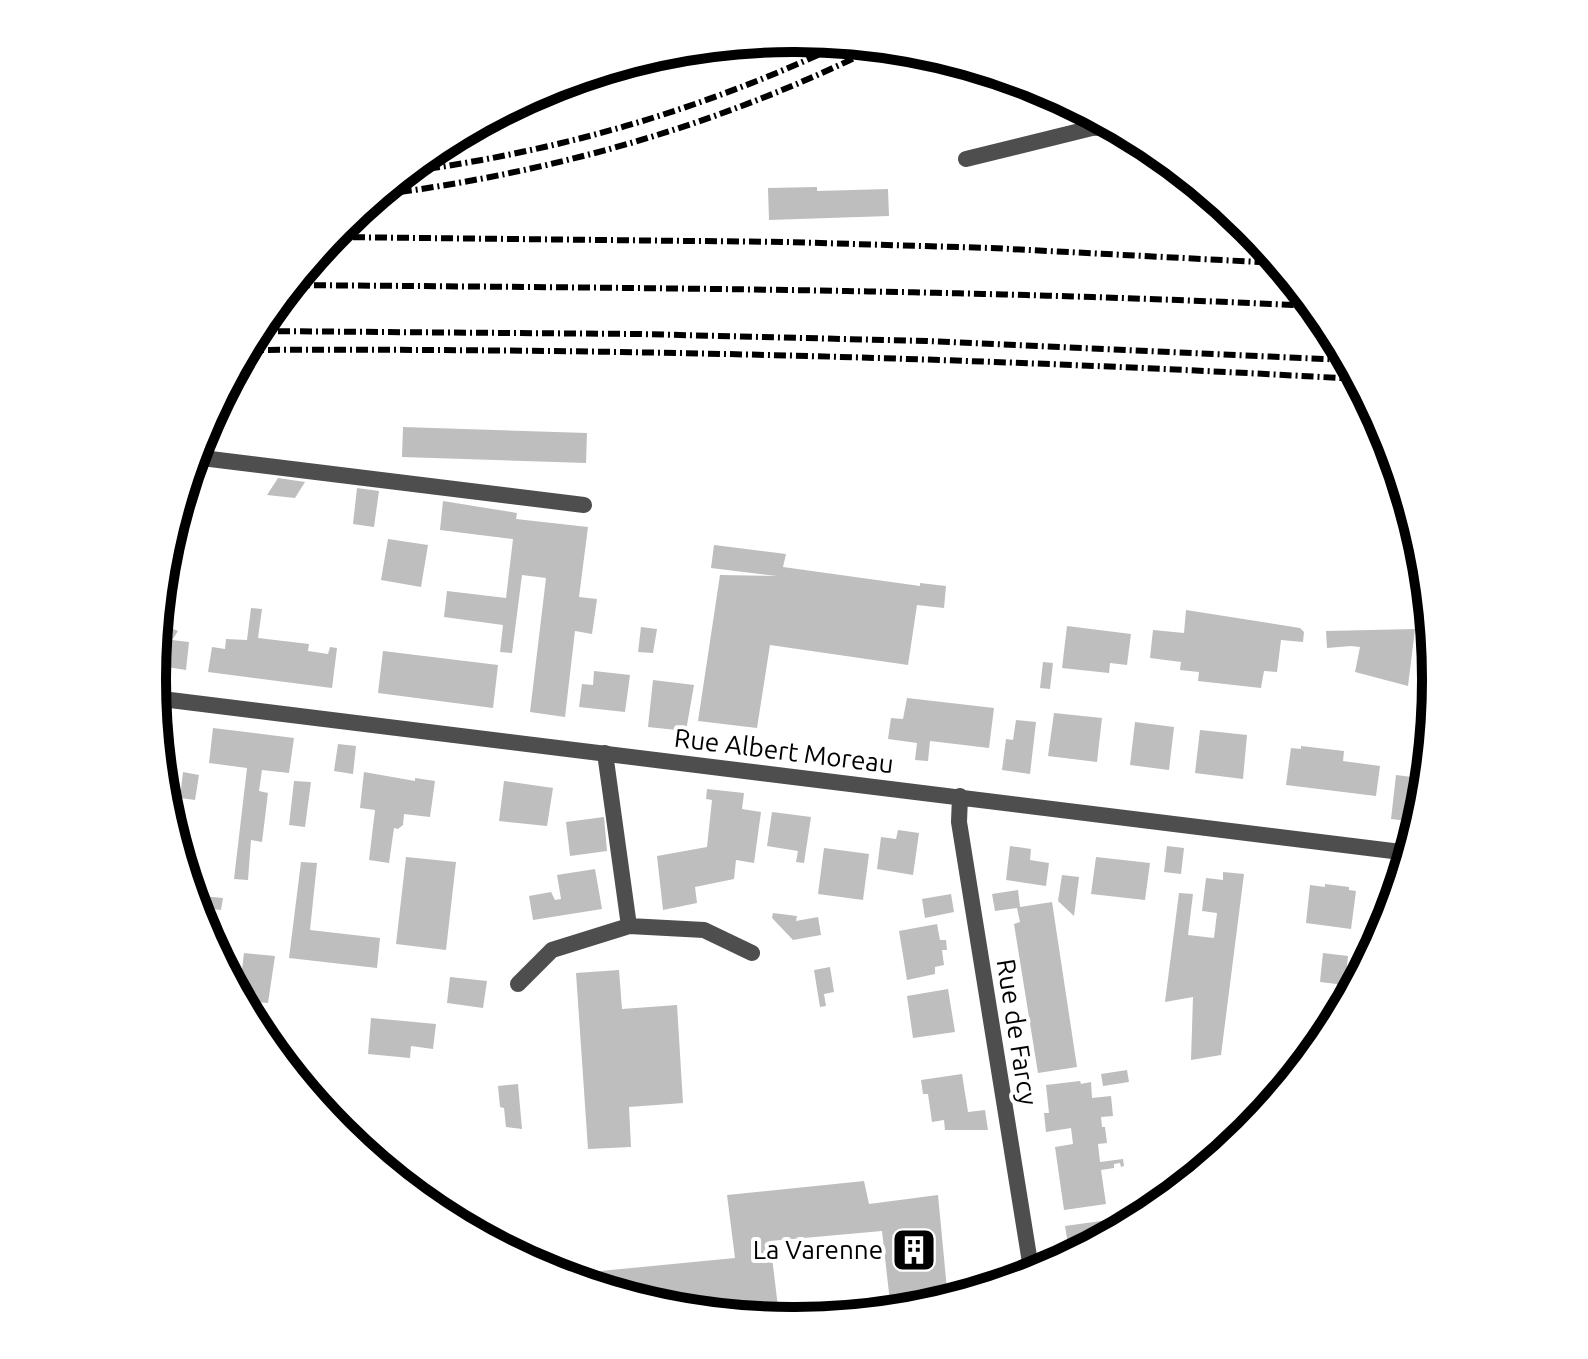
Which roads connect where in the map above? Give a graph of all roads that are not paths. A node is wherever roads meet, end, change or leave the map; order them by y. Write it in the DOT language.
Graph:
graph roads {
  1 [pos="1093,128"];
  2 [pos="966,159"];
  3 [pos="207,459"];
  4 [pos="584,505"];
  5 [pos="167,700"];
  6 [pos="605,753"];
  7 [pos="960,796"];
  8 [pos="1397,851"];
  9 [pos="629,926"];
  10 [pos="752,953"];
  11 [pos="518,984"];
  12 [pos="1030,1261"];
  1 -- 2 [label="street"];
  3 -- 4 [label="street"];
  5 -- 6 [label="street, Rue Albert Moreau"];
  6 -- 7 [label="street, Rue Albert Moreau"];
  6 -- 9 [label="street"];
  7 -- 8 [label="street, Rue Albert Moreau"];
  7 -- 12 [label="street, Rue de Farcy"];
  9 -- 10 [label="street"];
  9 -- 11 [label="street"];
}
